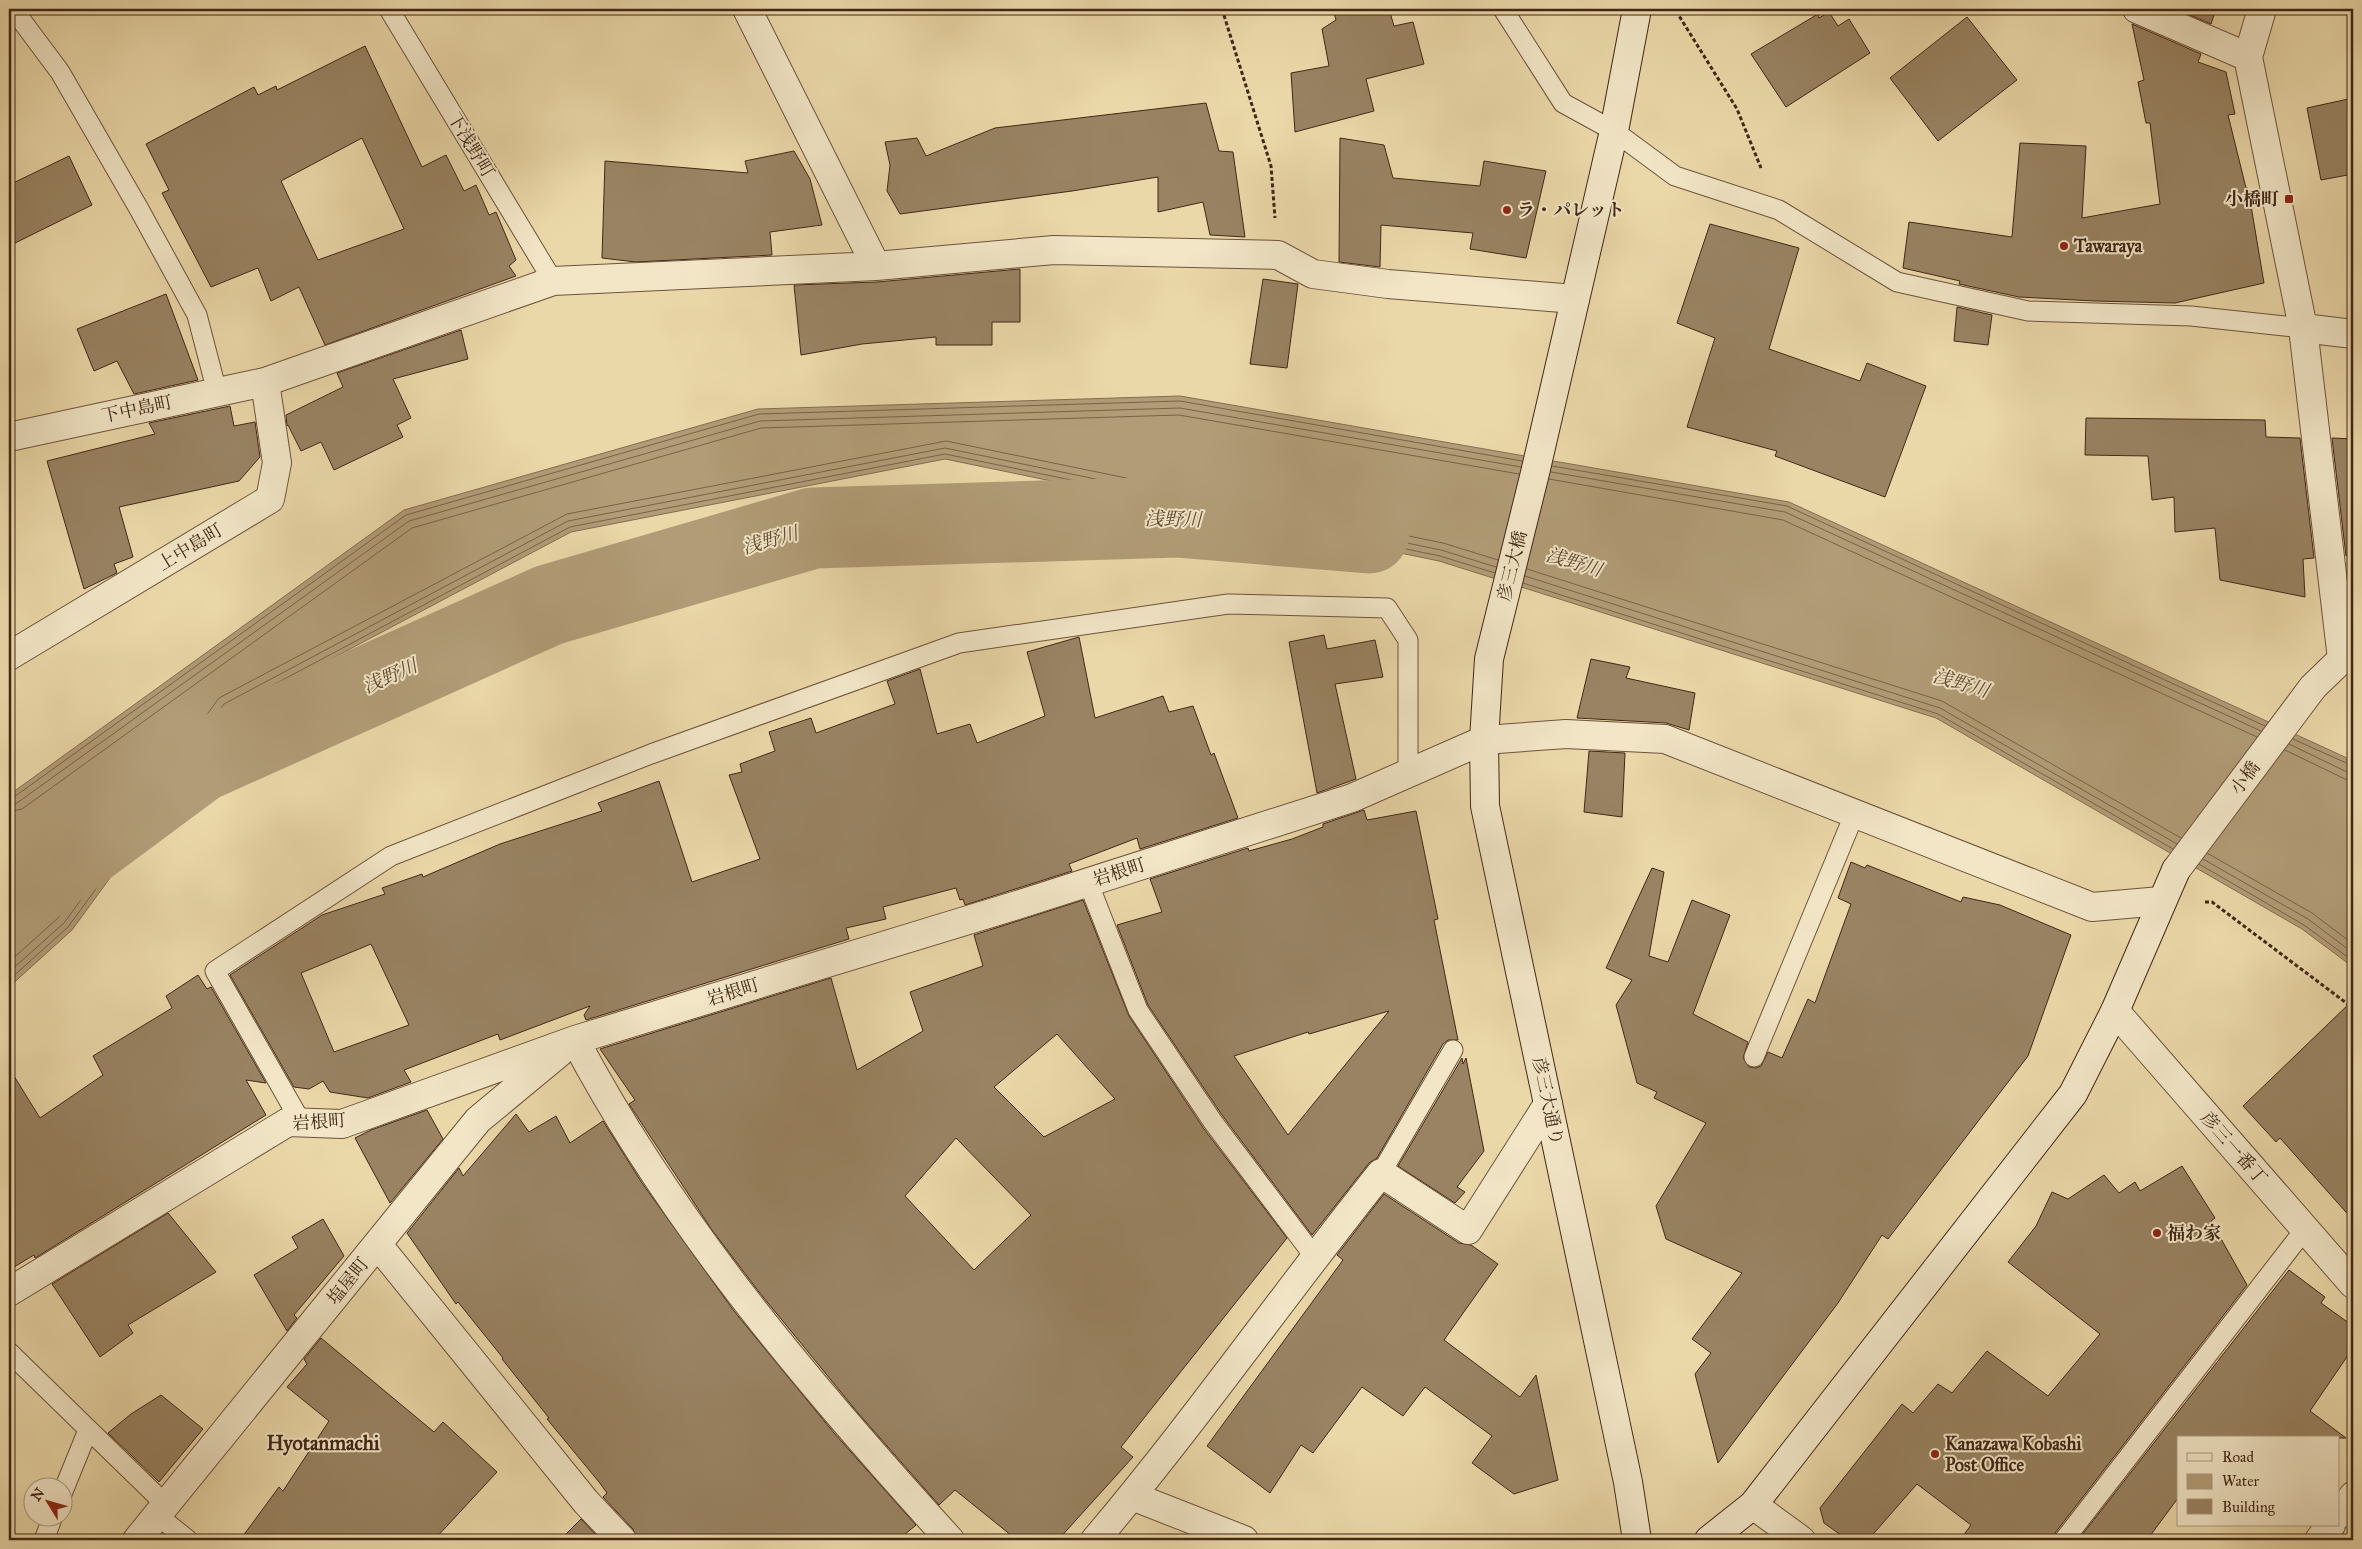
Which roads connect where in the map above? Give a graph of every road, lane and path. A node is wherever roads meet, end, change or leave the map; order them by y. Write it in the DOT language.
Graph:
graph roads {
  1 [pos="13,9"];
  2 [pos="389,9"];
  3 [pos="747,9"];
  4 [pos="1222,9"];
  5 [pos="1503,9"];
  6 [pos="1637,9"];
  7 [pos="1674,9"];
  8 [pos="2137,9"];
  9 [pos="2262,9"];
  10 [pos="2248,57"];
  11 [pos="1614,131"];
  12 [pos="1780,210"];
  13 [pos="1278,255"];
  14 [pos="876,266"];
  15 [pos="554,281"];
  16 [pos="1575,299"];
  17 [pos="2303,328"];
  18 [pos="2353,334"];
  19 [pos="265,382"];
  20 [pos="217,392"];
  21 [pos="9,437"];
  22 [pos="9,656"];
  23 [pos="2348,656"];
  24 [pos="1489,659"];
  25 [pos="1484,740"];
  26 [pos="1408,773"];
  27 [pos="1854,815"];
  28 [pos="1088,882"];
  29 [pos="2161,902"];
  30 [pos="2353,1008"];
  31 [pos="2115,1011"];
  32 [pos="576,1040"];
  33 [pos="1453,1050"];
  34 [pos="1754,1058"];
  35 [pos="1548,1104"];
  36 [pos="301,1122"];
  37 [pos="1381,1173"];
  38 [pos="2305,1229"];
  39 [pos="378,1245"];
  40 [pos="1314,1256"];
  41 [pos="2353,1284"];
  42 [pos="9,1292"];
  43 [pos="9,1352"];
  44 [pos="88,1430"];
  45 [pos="69,1476"];
  46 [pos="1132,1496"];
  47 [pos="2353,1496"];
  48 [pos="1753,1506"];
  49 [pos="161,1509"];
  50 [pos="2340,1512"];
  51 [pos="49,1526"];
  52 [pos="2330,1526"];
  53 [pos="44,1540"];
  54 [pos="137,1540"];
  55 [pos="188,1540"];
  56 [pos="622,1540"];
  57 [pos="950,1540"];
  58 [pos="1095,1540"];
  59 [pos="1244,1540"];
  60 [pos="1637,1540"];
  61 [pos="1709,1540"];
  62 [pos="1800,1540"];
  63 [pos="2064,1540"];
  64 [pos="2319,1540"];
  1 -- 20 [label="lane"];
  2 -- 15 [label="lane, 下浅野町"];
  3 -- 14 [label="street"];
  4 -- 13 [label="path"];
  5 -- 11 [label="lane"];
  6 -- 11 [label="street, 彦三大橋"];
  7 -- 12 [label="path"];
  8 -- 10 [label="street"];
  9 -- 10 [label="street"];
  10 -- 17 [label="street"];
  11 -- 12 [label="lane"];
  11 -- 16 [label="street, 彦三大橋"];
  12 -- 17 [label="lane"];
  13 -- 14 [label="street, 下中島町"];
  13 -- 16 [label="street"];
  14 -- 15 [label="street, 下中島町"];
  15 -- 19 [label="street, 下中島町"];
  16 -- 24 [label="street, 彦三大橋"];
  17 -- 18 [label="street"];
  17 -- 23 [label="street"];
  19 -- 20 [label="street, 下中島町"];
  19 -- 22 [label="street, 上中島町"];
  20 -- 21 [label="street, 下中島町"];
  23 -- 29 [label="street, 小橋"];
  24 -- 25 [label="street, 彦三大通り"];
  25 -- 26 [label="street, 岩根町"];
  25 -- 27 [label="street, 岩根町"];
  25 -- 35 [label="street, 彦三大通り"];
  26 -- 28 [label="street, 岩根町"];
  26 -- 36 [label="lane"];
  27 -- 29 [label="street, 岩根町"];
  27 -- 34 [label="lane"];
  28 -- 32 [label="street, 岩根町"];
  28 -- 40 [label="lane"];
  29 -- 30 [label="path"];
  29 -- 31 [label="street, 小橋"];
  31 -- 38 [label="street, 彦三一番丁"];
  31 -- 48 [label="street, 小橋"];
  32 -- 36 [label="street, 岩根町"];
  32 -- 39 [label="street, 塩屋町"];
  32 -- 57 [label="street"];
  33 -- 37 [label="lane"];
  35 -- 37 [label="street"];
  35 -- 60 [label="street, 彦三大通り"];
  36 -- 42 [label="street, 岩根町"];
  37 -- 40 [label="street"];
  38 -- 41 [label="street, 彦三一番丁"];
  38 -- 63 [label="lane"];
  39 -- 49 [label="street, 塩屋町"];
  39 -- 56 [label="street"];
  40 -- 46 [label="street"];
  43 -- 44 [label="lane"];
  44 -- 45 [label="lane"];
  44 -- 49 [label="lane"];
  46 -- 58 [label="street"];
  46 -- 59 [label="street"];
  47 -- 50 [label="street"];
  48 -- 61 [label="street, 小橋"];
  48 -- 62 [label="street"];
  49 -- 54 [label="street, 塩屋町"];
  49 -- 55 [label="lane"];
  51 -- 53 [label="lane"];
  52 -- 64 [label="street"];
}
